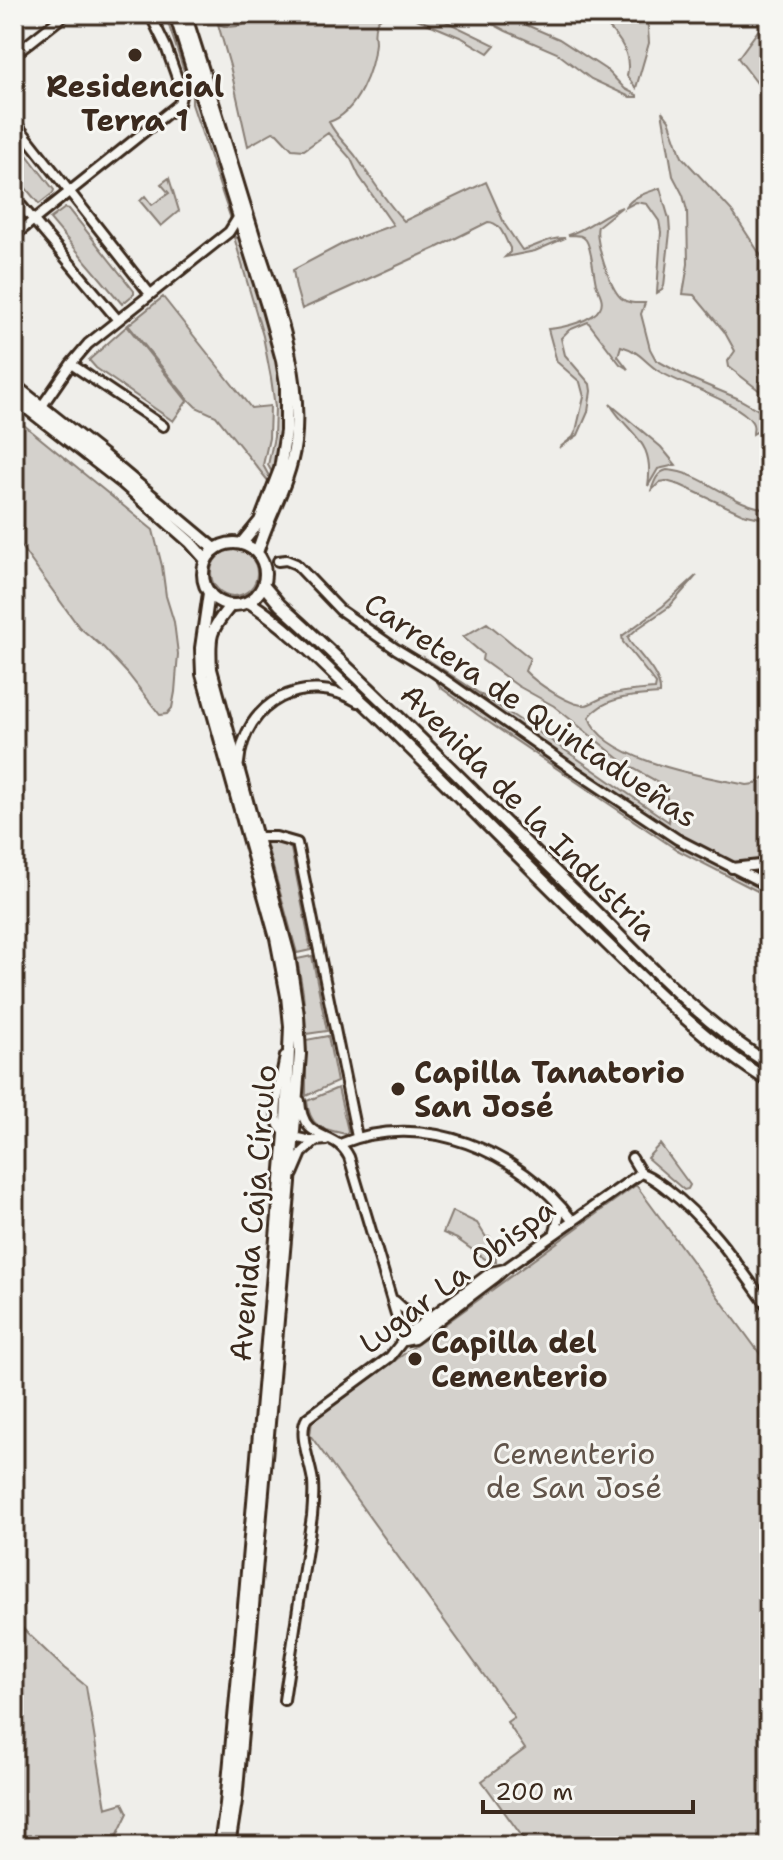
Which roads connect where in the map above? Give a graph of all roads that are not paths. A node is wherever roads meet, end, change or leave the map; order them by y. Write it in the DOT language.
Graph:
graph roads {
  1 [pos="66,14"];
  2 [pos="150,14"];
  3 [pos="175,14"];
  4 [pos="185,14"];
  5 [pos="14,55"];
  6 [pos="14,121"];
  7 [pos="70,192"];
  8 [pos="14,197"];
  9 [pos="239,216"];
  10 [pos="34,220"];
  11 [pos="229,232"];
  12 [pos="14,236"];
  13 [pos="245,237"];
  14 [pos="150,294"];
  15 [pos="118,320"];
  16 [pos="71,364"];
  17 [pos="14,385"];
  18 [pos="14,398"];
  19 [pos="42,406"];
  20 [pos="163,426"];
  21 [pos="242,543"];
  22 [pos="215,549"];
  23 [pos="257,553"];
  24 [pos="206,560"];
  25 [pos="278,561"];
  26 [pos="263,585"];
  27 [pos="209,593"];
  28 [pos="249,602"];
  29 [pos="231,605"];
  30 [pos="413,750"];
  31 [pos="239,772"];
  32 [pos="257,837"];
  33 [pos="769,864"];
  34 [pos="731,868"];
  35 [pos="769,886"];
  36 [pos="769,1064"];
  37 [pos="299,1068"];
  38 [pos="769,1081"];
  39 [pos="288,1137"];
  40 [pos="357,1137"];
  41 [pos="315,1138"];
  42 [pos="340,1144"];
  43 [pos="632,1158"];
  44 [pos="641,1173"];
  45 [pos="290,1182"];
  46 [pos="557,1202"];
  47 [pos="572,1220"];
  48 [pos="555,1232"];
  49 [pos="505,1269"];
  50 [pos="391,1295"];
  51 [pos="769,1308"];
  52 [pos="434,1315"];
  53 [pos="404,1341"];
  54 [pos="284,1700"];
  55 [pos="220,1846"];
  56 [pos="229,1846"];
  1 -- 5 [label="street"];
  2 -- 7 [label="street"];
  3 -- 9 [label="main road"];
  4 -- 23 [label="main road"];
  6 -- 7 [label="street"];
  7 -- 10 [label="street"];
  7 -- 14 [label="street"];
  8 -- 10 [label="street"];
  9 -- 11 [label="street"];
  9 -- 13 [label="main road"];
  10 -- 12 [label="street"];
  10 -- 15 [label="street"];
  11 -- 13 [label="street"];
  11 -- 14 [label="street"];
  13 -- 21 [label="main road"];
  14 -- 15 [label="street"];
  15 -- 16 [label="street"];
  16 -- 19 [label="street"];
  16 -- 20 [label="street"];
  17 -- 19 [label="main road"];
  18 -- 24 [label="main road"];
  19 -- 22 [label="main road"];
  21 -- 22 [label="main road"];
  21 -- 23 [label="main road"];
  22 -- 24 [label="main road"];
  23 -- 26 [label="main road"];
  24 -- 27 [label="main road"];
  25 -- 34 [label="street, Carretera de Quintadueñas"];
  26 -- 28 [label="main road"];
  26 -- 36 [label="main road, Avenida de la Industria"];
  27 -- 29 [label="main road"];
  27 -- 39 [label="main road, Avenida Caja Círculo"];
  28 -- 29 [label="main road"];
  28 -- 30 [label="main road, Avenida de la Industria"];
  29 -- 31 [label="main road, Avenida Caja Círculo"];
  30 -- 31 [label="street, Avenida de la Industria"];
  30 -- 38 [label="main road, Avenida de la Industria"];
  31 -- 32 [label="main road, Avenida Caja Círculo"];
  32 -- 37 [label="main road, Avenida Caja Círculo"];
  32 -- 40 [label="street"];
  33 -- 34 [label="street"];
  34 -- 35 [label="street, Carretera de Quintadueñas"];
  37 -- 39 [label="main road, Avenida Caja Círculo"];
  37 -- 41 [label="street"];
  39 -- 41 [label="street"];
  39 -- 45 [label="main road, Avenida Caja Círculo"];
  39 -- 55 [label="main road, Avenida Caja Círculo"];
  40 -- 42 [label="street"];
  40 -- 46 [label="street"];
  41 -- 42 [label="street"];
  41 -- 45 [label="street"];
  42 -- 50 [label="street"];
  43 -- 44 [label="street"];
  44 -- 47 [label="street, Lugar La Obispa"];
  44 -- 51 [label="street"];
  45 -- 56 [label="main road, Avenida Caja Círculo"];
  46 -- 47 [label="street"];
  46 -- 48 [label="street"];
  47 -- 48 [label="street, Lugar La Obispa"];
  48 -- 49 [label="street, Lugar La Obispa"];
  49 -- 52 [label="street"];
  49 -- 53 [label="street, Lugar La Obispa"];
  50 -- 52 [label="street"];
  50 -- 53 [label="street"];
  52 -- 53 [label="street"];
  53 -- 54 [label="street, Lugar La Obispa"];
}
